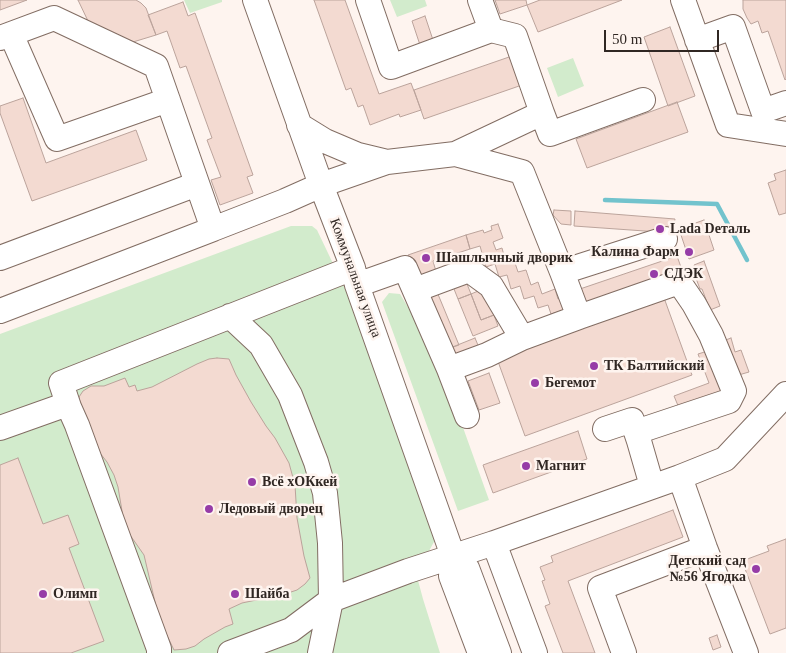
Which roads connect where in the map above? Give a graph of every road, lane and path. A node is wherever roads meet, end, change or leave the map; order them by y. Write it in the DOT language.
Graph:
graph roads {
  1 [pos="255,0"];
  2 [pos="368,0"];
  3 [pos="480,0"];
  4 [pos="683,0"];
  5 [pos="491,30"];
  6 [pos="5,36"];
  7 [pos="697,40"];
  8 [pos="168,100"];
  9 [pos="643,100"];
  10 [pos="786,103"];
  11 [pos="542,113"];
  12 [pos="299,125"];
  13 [pos="786,134"];
  14 [pos="455,154"];
  15 [pos="387,162"];
  16 [pos="197,184"];
  17 [pos="321,185"];
  18 [pos="213,229"];
  19 [pos="664,240"];
  20 [pos="0,258"];
  21 [pos="562,272"];
  22 [pos="355,277"];
  23 [pos="415,290"];
  24 [pos="0,311"];
  25 [pos="230,316"];
  26 [pos="579,317"];
  27 [pos="522,338"];
  28 [pos="449,369"];
  29 [pos="786,394"];
  30 [pos="69,407"];
  31 [pos="467,416"];
  32 [pos="0,428"];
  33 [pos="605,430"];
  34 [pos="636,432"];
  35 [pos="680,476"];
  36 [pos="652,486"];
  37 [pos="494,544"];
  38 [pos="705,548"];
  39 [pos="453,556"];
  40 [pos="332,600"];
  41 [pos="160,653"];
  42 [pos="230,653"];
  43 [pos="320,653"];
  44 [pos="480,653"];
  45 [pos="499,653"];
  46 [pos="535,653"];
  47 [pos="624,653"];
  48 [pos="746,653"];
  1 -- 12 [label="street, Коммунальная улица"];
  2 -- 5 [label="street"];
  3 -- 5 [label="street"];
  4 -- 7 [label="street"];
  5 -- 11 [label="street"];
  6 -- 8 [label="street"];
  6 -- 8 [label="street"];
  7 -- 10 [label="street"];
  7 -- 13 [label="street"];
  8 -- 16 [label="street"];
  9 -- 11 [label="street"];
  11 -- 14 [label="street"];
  12 -- 15 [label="street"];
  12 -- 17 [label="street, Коммунальная улица"];
  14 -- 15 [label="street"];
  14 -- 21 [label="street"];
  15 -- 17 [label="street"];
  16 -- 18 [label="street"];
  16 -- 20 [label="street"];
  17 -- 18 [label="street"];
  17 -- 22 [label="street, Коммунальная улица"];
  18 -- 24 [label="street"];
  19 -- 21 [label="street"];
  21 -- 26 [label="street"];
  22 -- 23 [label="street"];
  22 -- 25 [label="street"];
  22 -- 39 [label="street, Коммунальная улица"];
  23 -- 27 [label="street"];
  23 -- 28 [label="street"];
  25 -- 30 [label="street"];
  25 -- 40 [label="street"];
  26 -- 27 [label="street"];
  26 -- 34 [label="street"];
  27 -- 28 [label="street"];
  28 -- 31 [label="street"];
  29 -- 35 [label="street"];
  30 -- 32 [label="street"];
  30 -- 41 [label="street"];
  33 -- 34 [label="street"];
  34 -- 36 [label="street"];
  35 -- 36 [label="street"];
  35 -- 38 [label="street"];
  36 -- 37 [label="street"];
  37 -- 39 [label="street"];
  37 -- 46 [label="street"];
  38 -- 47 [label="street"];
  38 -- 48 [label="street"];
  39 -- 40 [label="street"];
  39 -- 44 [label="street, Коммунальная улица"];
  39 -- 45 [label="street, Коммунальная улица"];
  40 -- 42 [label="street"];
  40 -- 43 [label="street"];
}
